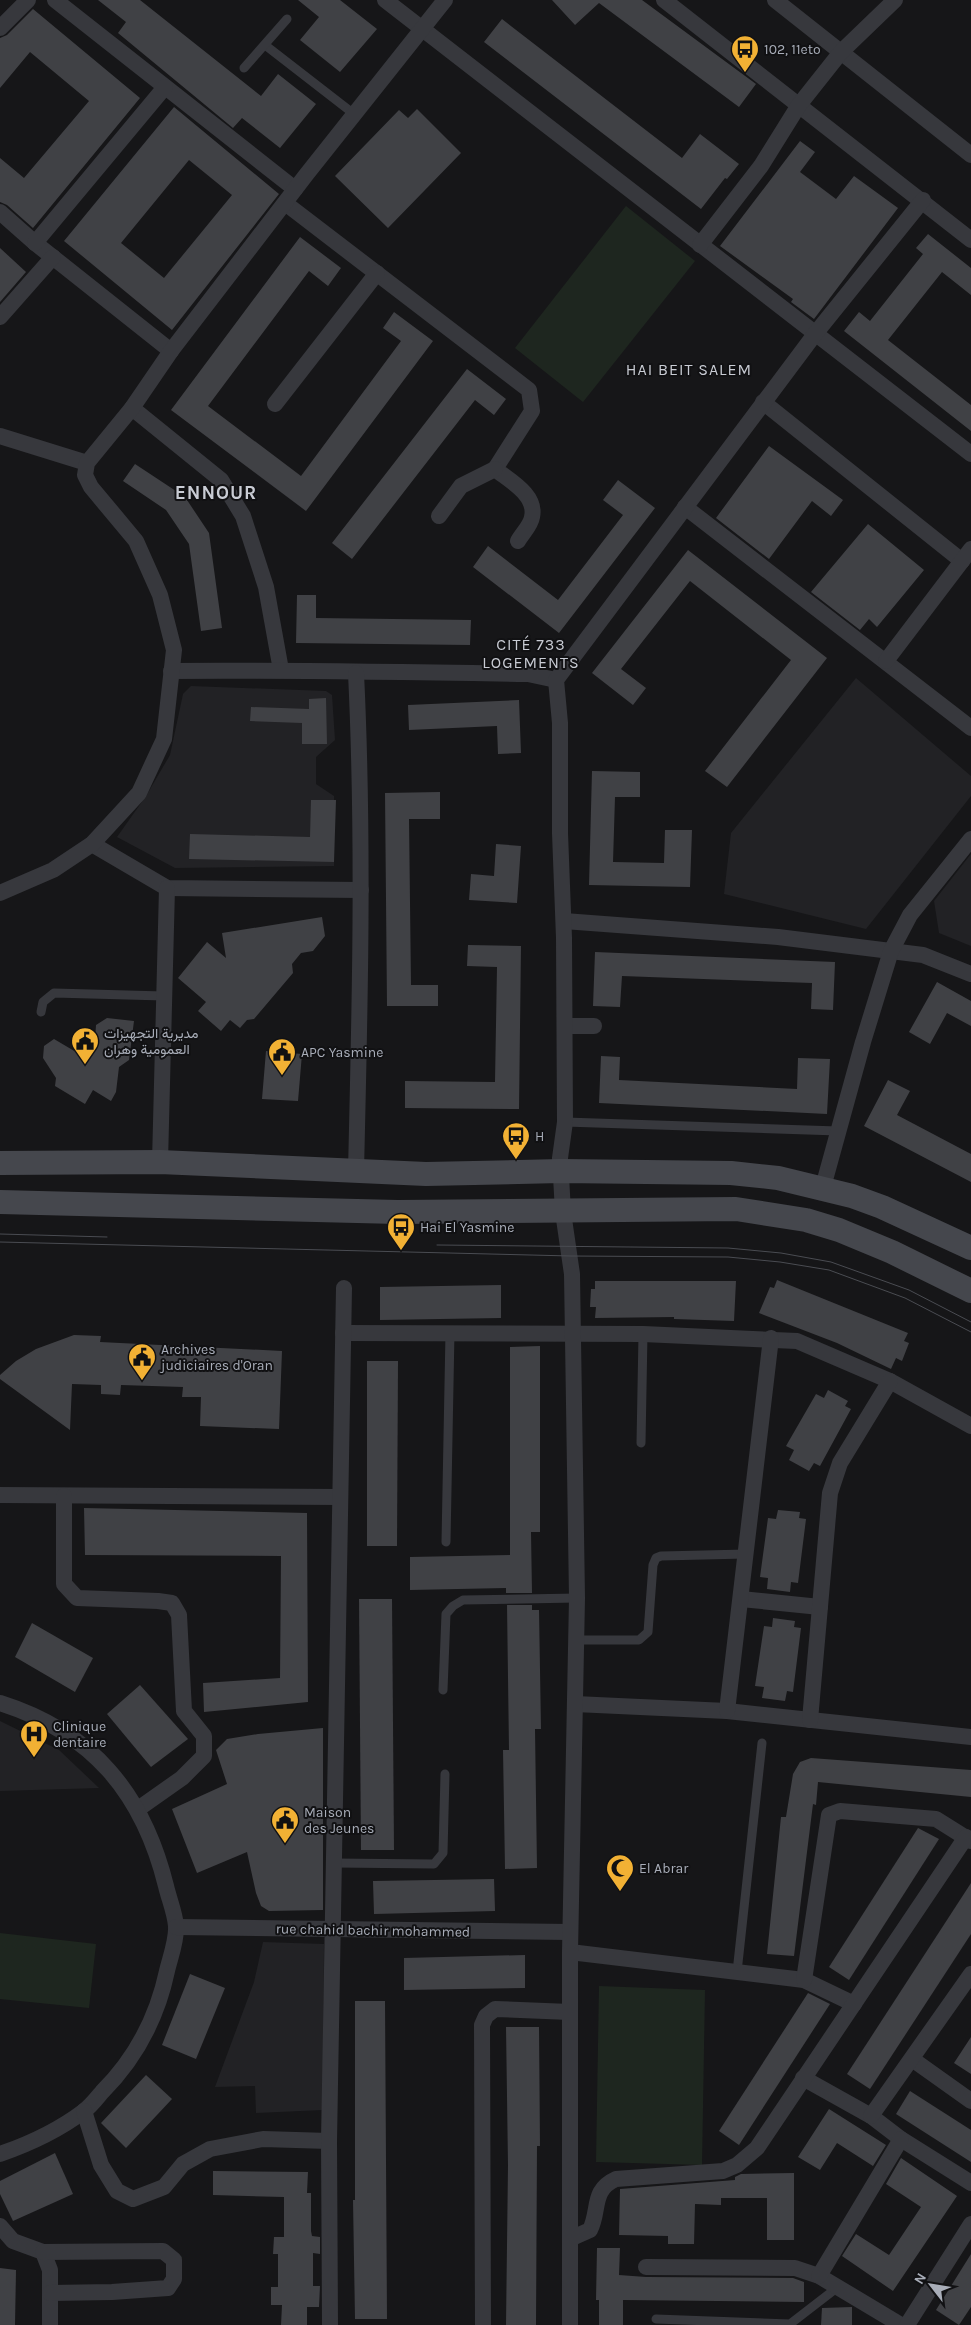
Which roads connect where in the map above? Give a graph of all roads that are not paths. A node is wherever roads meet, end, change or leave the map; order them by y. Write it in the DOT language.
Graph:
graph roads {
  1 [pos="28,0"];
  2 [pos="55,0"];
  3 [pos="385,0"];
  4 [pos="445,0"];
  5 [pos="664,0"];
  6 [pos="775,0"];
  7 [pos="895,0"];
  8 [pos="287,19"];
  9 [pos="0,28"];
  10 [pos="422,29"];
  11 [pos="265,45"];
  12 [pos="841,52"];
  13 [pos="244,68"];
  14 [pos="165,87"];
  15 [pos="799,105"];
  16 [pos="354,114"];
  17 [pos="971,155"];
  18 [pos="295,189"];
  19 [pos="923,200"];
  20 [pos="284,203"];
  21 [pos="0,212"];
  22 [pos="971,240"];
  23 [pos="35,243"];
  24 [pos="700,245"];
  25 [pos="53,258"];
  26 [pos="377,273"];
  27 [pos="0,317"];
  28 [pos="815,334"];
  29 [pos="171,351"];
  30 [pos="764,402"];
  31 [pos="275,404"];
  32 [pos="132,408"];
  33 [pos="0,436"];
  34 [pos="971,454"];
  35 [pos="87,463"];
  36 [pos="495,469"];
  37 [pos="686,507"];
  38 [pos="439,516"];
  39 [pos="518,541"];
  40 [pos="966,555"];
  41 [pos="886,661"];
  42 [pos="281,670"];
  43 [pos="171,671"];
  44 [pos="356,673"];
  45 [pos="556,680"];
  46 [pos="971,728"];
  47 [pos="971,839"];
  48 [pos="92,844"];
  49 [pos="167,888"];
  50 [pos="361,890"];
  51 [pos="0,892"];
  52 [pos="564,921"];
  53 [pos="891,951"];
  54 [pos="971,974"];
  55 [pos="164,996"];
  56 [pos="41,1012"];
  57 [pos="565,1026"];
  58 [pos="594,1026"];
  59 [pos="565,1122"];
  60 [pos="838,1131"];
  61 [pos="160,1162"];
  62 [pos="0,1163"];
  63 [pos="356,1171"];
  64 [pos="560,1171"];
  65 [pos="823,1187"];
  66 [pos="0,1202"];
  67 [pos="563,1212"];
  68 [pos="971,1248"];
  69 [pos="344,1288"];
  70 [pos="971,1291"];
  71 [pos="450,1332"];
  72 [pos="343,1333"];
  73 [pos="572,1334"];
  74 [pos="643,1334"];
  75 [pos="771,1338"];
  76 [pos="890,1381"];
  77 [pos="971,1426"];
  78 [pos="640,1443"];
  79 [pos="0,1495"];
  80 [pos="64,1496"];
  81 [pos="340,1497"];
  82 [pos="446,1542"];
  83 [pos="746,1554"];
  84 [pos="577,1598"];
  85 [pos="741,1598"];
  86 [pos="820,1607"];
  87 [pos="576,1640"];
  88 [pos="443,1690"];
  89 [pos="0,1703"];
  90 [pos="575,1704"];
  91 [pos="727,1710"];
  92 [pos="810,1720"];
  93 [pos="971,1737"];
  94 [pos="762,1743"];
  95 [pos="445,1774"];
  96 [pos="138,1809"];
  97 [pos="968,1839"];
  98 [pos="334,1863"];
  99 [pos="176,1927"];
  100 [pos="334,1931"];
  101 [pos="570,1932"];
  102 [pos="570,1952"];
  103 [pos="737,1972"];
  104 [pos="971,1974"];
  105 [pos="804,1980"];
  106 [pos="854,2004"];
  107 [pos="570,2012"];
  108 [pos="912,2059"];
  109 [pos="803,2078"];
  110 [pos="971,2101"];
  111 [pos="84,2111"];
  112 [pos="870,2116"];
  113 [pos="902,2139"];
  114 [pos="330,2141"];
  115 [pos="0,2154"];
  116 [pos="971,2183"];
  117 [pos="971,2224"];
  118 [pos="0,2226"];
  119 [pos="572,2238"];
  120 [pos="43,2252"];
  121 [pos="646,2267"];
  122 [pos="819,2276"];
  123 [pos="838,2287"];
  124 [pos="50,2293"];
  125 [pos="656,2319"];
  126 [pos="50,2325"];
  127 [pos="330,2325"];
  128 [pos="483,2325"];
  129 [pos="570,2325"];
  130 [pos="901,2325"];
  131 [pos="907,2325"];
  1 -- 9 [label="street"];
  2 -- 14 [label="street"];
  3 -- 10 [label="street"];
  4 -- 10 [label="street"];
  5 -- 15 [label="street"];
  6 -- 12 [label="street"];
  7 -- 12 [label="street"];
  8 -- 11 [label="lane"];
  10 -- 16 [label="street"];
  10 -- 24 [label="street"];
  11 -- 13 [label="lane"];
  11 -- 16 [label="lane"];
  12 -- 15 [label="street"];
  12 -- 17 [label="street"];
  14 -- 18 [label="street"];
  14 -- 23 [label="street"];
  15 -- 19 [label="street"];
  15 -- 24 [label="street"];
  16 -- 18 [label="street"];
  18 -- 20 [label="street"];
  19 -- 22 [label="street"];
  19 -- 28 [label="street"];
  20 -- 26 [label="street"];
  20 -- 29 [label="street"];
  21 -- 23 [label="street"];
  23 -- 25 [label="street"];
  24 -- 28 [label="street"];
  25 -- 27 [label="street"];
  25 -- 29 [label="street"];
  26 -- 31 [label="street"];
  26 -- 36 [label="street"];
  28 -- 30 [label="street"];
  28 -- 34 [label="street"];
  29 -- 32 [label="street"];
  30 -- 37 [label="street"];
  30 -- 40 [label="street"];
  32 -- 35 [label="street"];
  32 -- 42 [label="street"];
  33 -- 35 [label="street"];
  35 -- 43 [label="street"];
  36 -- 38 [label="street"];
  36 -- 39 [label="street"];
  37 -- 41 [label="street"];
  37 -- 45 [label="street"];
  40 -- 41 [label="street"];
  41 -- 46 [label="street"];
  42 -- 43 [label="street"];
  42 -- 44 [label="street"];
  43 -- 48 [label="street"];
  44 -- 45 [label="street"];
  44 -- 50 [label="street"];
  45 -- 52 [label="street"];
  47 -- 53 [label="street"];
  48 -- 49 [label="street"];
  48 -- 51 [label="street"];
  49 -- 50 [label="street"];
  49 -- 55 [label="street"];
  50 -- 63 [label="street"];
  52 -- 53 [label="street"];
  52 -- 57 [label="street"];
  53 -- 54 [label="street"];
  53 -- 60 [label="street"];
  55 -- 56 [label="lane"];
  55 -- 61 [label="street"];
  57 -- 58 [label="street"];
  57 -- 59 [label="street"];
  59 -- 60 [label="lane"];
  59 -- 64 [label="street"];
  60 -- 65 [label="street"];
  61 -- 62 [label="main road"];
  61 -- 63 [label="main road"];
  63 -- 64 [label="main road"];
  64 -- 65 [label="main road"];
  64 -- 67 [label="street"];
  65 -- 68 [label="main road"];
  66 -- 67 [label="main road"];
  67 -- 70 [label="main road"];
  67 -- 73 [label="street"];
  69 -- 72 [label="street"];
  71 -- 72 [label="street"];
  71 -- 73 [label="street"];
  71 -- 82 [label="lane"];
  72 -- 81 [label="street"];
  73 -- 74 [label="street"];
  73 -- 84 [label="street"];
  74 -- 75 [label="street"];
  74 -- 78 [label="lane"];
  75 -- 76 [label="street"];
  75 -- 83 [label="street"];
  76 -- 77 [label="street"];
  76 -- 86 [label="street"];
  79 -- 80 [label="street"];
  80 -- 81 [label="street"];
  80 -- 96 [label="street"];
  81 -- 98 [label="street"];
  83 -- 85 [label="street"];
  83 -- 87 [label="lane"];
  84 -- 87 [label="street"];
  84 -- 88 [label="lane"];
  85 -- 86 [label="street"];
  85 -- 91 [label="street"];
  86 -- 92 [label="street"];
  87 -- 90 [label="street"];
  89 -- 96 [label="street"];
  90 -- 91 [label="street"];
  90 -- 101 [label="street"];
  91 -- 92 [label="street"];
  92 -- 93 [label="street"];
  94 -- 103 [label="lane"];
  95 -- 98 [label="lane"];
  96 -- 99 [label="street"];
  97 -- 105 [label="street"];
  97 -- 106 [label="street"];
  98 -- 100 [label="street"];
  99 -- 100 [label="street, rue chahid bachir mohammed"];
  99 -- 111 [label="street"];
  100 -- 101 [label="street, rue chahid bachir mohammed"];
  100 -- 114 [label="street"];
  101 -- 102 [label="street"];
  102 -- 103 [label="street"];
  102 -- 107 [label="street"];
  103 -- 105 [label="street"];
  104 -- 108 [label="street"];
  105 -- 106 [label="street"];
  106 -- 109 [label="street"];
  107 -- 119 [label="street"];
  107 -- 128 [label="street"];
  108 -- 110 [label="street"];
  108 -- 112 [label="street"];
  109 -- 112 [label="street"];
  109 -- 119 [label="street"];
  111 -- 114 [label="street"];
  111 -- 115 [label="street"];
  112 -- 113 [label="street"];
  113 -- 116 [label="street"];
  113 -- 122 [label="street"];
  114 -- 127 [label="street"];
  117 -- 131 [label="street"];
  118 -- 120 [label="street"];
  119 -- 129 [label="street"];
  120 -- 124 [label="street"];
  120 -- 124 [label="street"];
  121 -- 122 [label="street"];
  122 -- 123 [label="street"];
  123 -- 125 [label="lane"];
  123 -- 130 [label="street"];
  124 -- 126 [label="street"];
}
